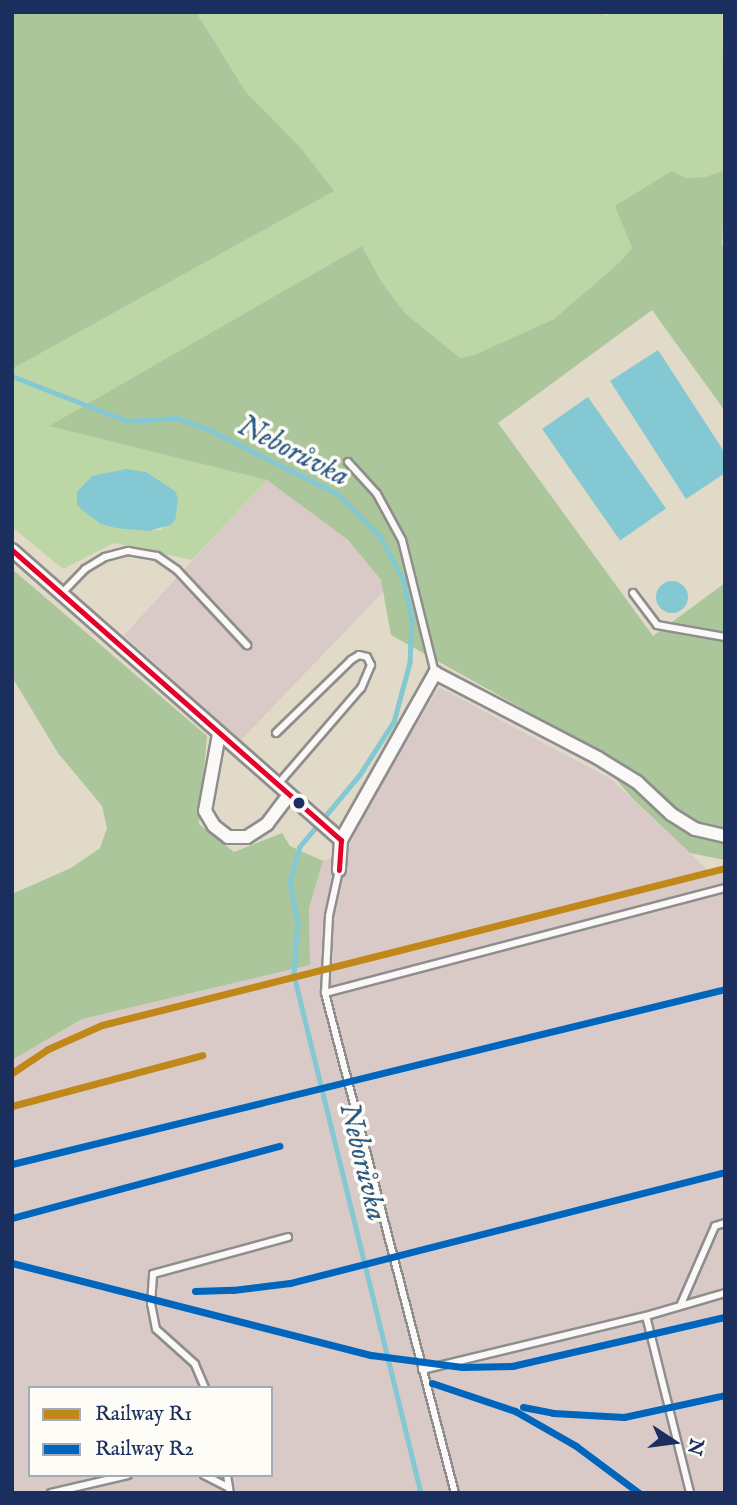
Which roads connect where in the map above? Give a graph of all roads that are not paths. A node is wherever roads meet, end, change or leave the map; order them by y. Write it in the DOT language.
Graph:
graph roads {
  1 [pos="348,462"];
  2 [pos="12,550"];
  3 [pos="62,593"];
  4 [pos="633,593"];
  5 [pos="725,636"];
  6 [pos="247,645"];
  7 [pos="435,673"];
  8 [pos="276,733"];
  9 [pos="219,734"];
  10 [pos="276,785"];
  11 [pos="288,796"];
  12 [pos="725,836"];
  13 [pos="337,837"];
  14 [pos="339,870"];
  15 [pos="725,888"];
  16 [pos="325,993"];
  17 [pos="725,1223"];
  18 [pos="288,1237"];
  19 [pos="725,1293"];
  20 [pos="681,1304"];
  21 [pos="646,1316"];
  22 [pos="422,1370"];
  23 [pos="204,1386"];
  24 [pos="119,1477"];
  25 [pos="207,1477"];
  26 [pos="230,1490"];
  27 [pos="51,1493"];
  28 [pos="455,1493"];
  29 [pos="690,1493"];
  1 -- 7 [label="lane"];
  2 -- 3 [label="street"];
  3 -- 6 [label="lane"];
  3 -- 9 [label="street"];
  4 -- 5 [label="lane"];
  7 -- 12 [label="street"];
  7 -- 13 [label="street"];
  8 -- 10 [label="lane"];
  9 -- 10 [label="street"];
  9 -- 11 [label="street"];
  10 -- 11 [label="street"];
  11 -- 13 [label="street"];
  13 -- 14 [label="street"];
  14 -- 16 [label="lane"];
  15 -- 16 [label="lane"];
  16 -- 22 [label="lane"];
  17 -- 20 [label="lane"];
  18 -- 23 [label="lane"];
  19 -- 20 [label="lane"];
  20 -- 21 [label="lane"];
  21 -- 22 [label="lane"];
  21 -- 29 [label="lane"];
  22 -- 28 [label="lane"];
  24 -- 27 [label="lane"];
  25 -- 26 [label="lane"];
}
